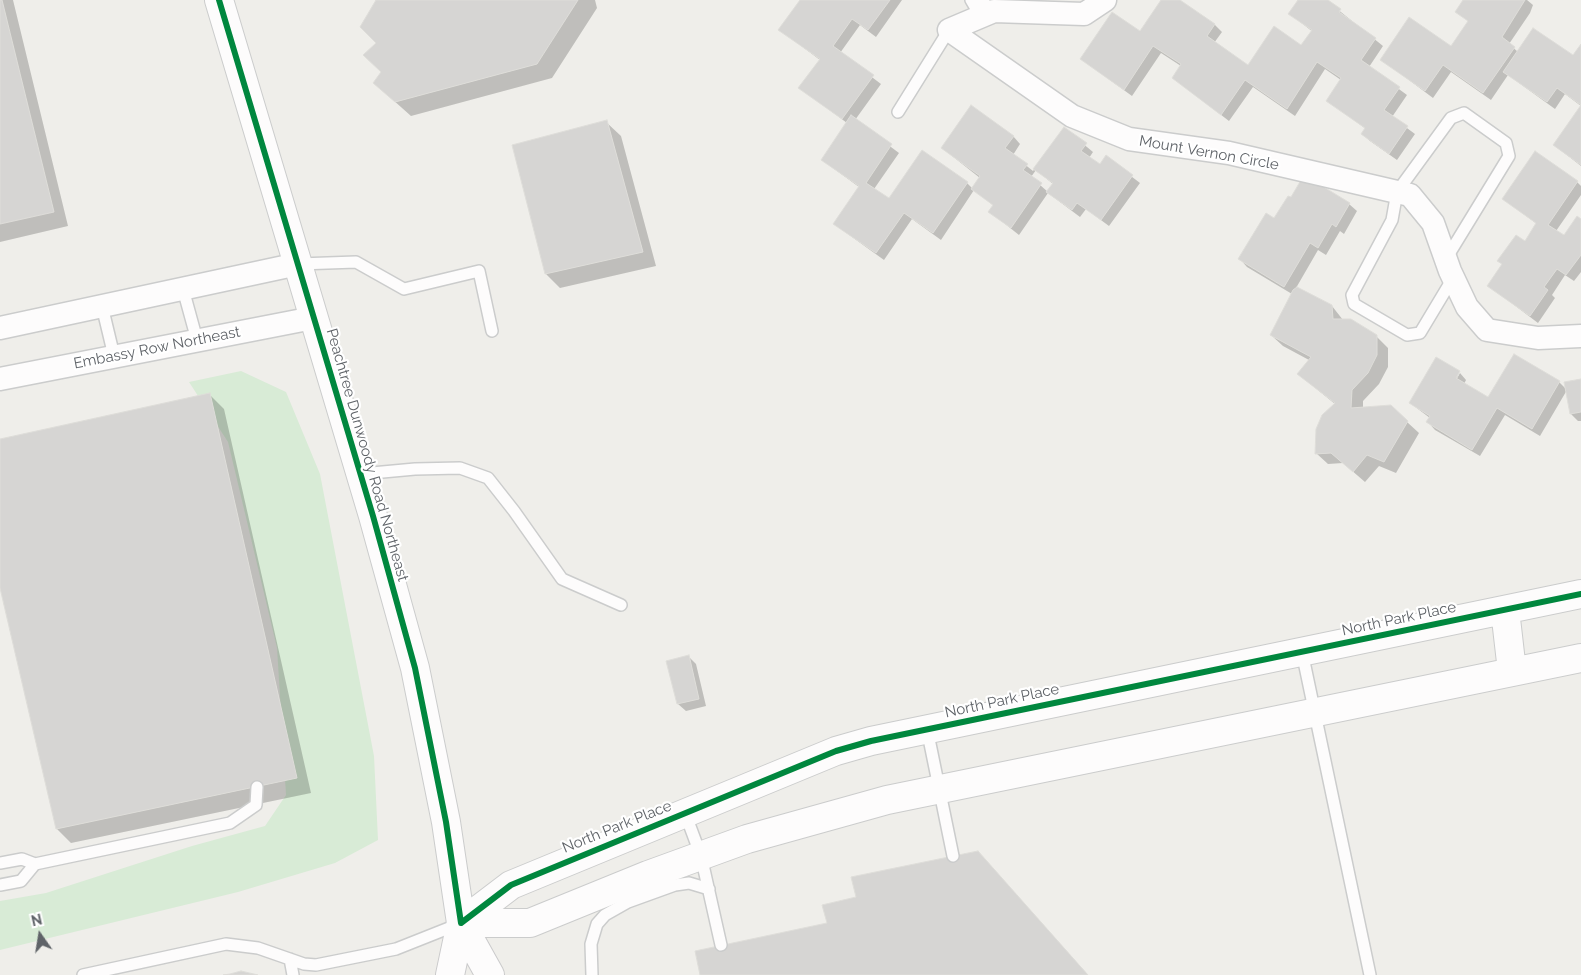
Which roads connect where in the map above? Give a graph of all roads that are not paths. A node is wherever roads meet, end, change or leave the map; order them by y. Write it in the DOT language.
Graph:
graph roads {
  1 [pos="219,0"];
  2 [pos="1105,0"];
  3 [pos="979,7"];
  4 [pos="949,30"];
  5 [pos="898,112"];
  6 [pos="1397,192"];
  7 [pos="298,264"];
  8 [pos="1450,268"];
  9 [pos="183,289"];
  10 [pos="102,306"];
  11 [pos="314,318"];
  12 [pos="0,328"];
  13 [pos="492,331"];
  14 [pos="1581,336"];
  15 [pos="197,340"];
  16 [pos="114,356"];
  17 [pos="0,379"];
  18 [pos="361,474"];
  19 [pos="1581,594"];
  20 [pos="621,605"];
  21 [pos="1505,610"];
  22 [pos="1302,652"];
  23 [pos="1581,658"];
  24 [pos="1512,671"];
  25 [pos="1314,712"];
  26 [pos="927,729"];
  27 [pos="257,787"];
  28 [pos="938,790"];
  29 [pos="685,813"];
  30 [pos="701,856"];
  31 [pos="953,856"];
  32 [pos="0,863"];
  33 [pos="35,864"];
  34 [pos="0,885"];
  35 [pos="709,889"];
  36 [pos="461,923"];
  37 [pos="721,946"];
  38 [pos="290,959"];
  39 [pos="82,975"];
  40 [pos="293,975"];
  41 [pos="450,975"];
  42 [pos="490,975"];
  43 [pos="592,975"];
  44 [pos="1370,975"];
  1 -- 7 [label="street, Peachtree Dunwoody Road Northeast"];
  2 -- 3 [label="street"];
  3 -- 4 [label="street"];
  4 -- 5 [label="lane"];
  4 -- 6 [label="street, Mount Vernon Circle"];
  6 -- 8 [label="street, Mount Vernon Circle"];
  6 -- 8 [label="lane"];
  6 -- 8 [label="lane"];
  7 -- 9 [label="street"];
  7 -- 11 [label="street, Peachtree Dunwoody Road Northeast"];
  7 -- 13 [label="lane"];
  8 -- 14 [label="street, Mount Vernon Circle"];
  9 -- 10 [label="street"];
  9 -- 15 [label="lane"];
  10 -- 12 [label="street"];
  10 -- 16 [label="lane"];
  11 -- 15 [label="street, Embassy Row Northeast"];
  11 -- 18 [label="street, Peachtree Dunwoody Road Northeast"];
  15 -- 16 [label="street, Embassy Row Northeast"];
  16 -- 17 [label="street, Embassy Row Northeast"];
  18 -- 20 [label="lane"];
  18 -- 36 [label="street, Peachtree Dunwoody Road Northeast"];
  19 -- 21 [label="street, North Park Place"];
  21 -- 22 [label="street, North Park Place"];
  21 -- 24 [label="street"];
  22 -- 25 [label="lane"];
  22 -- 26 [label="street, North Park Place"];
  23 -- 24 [label="street"];
  24 -- 25 [label="street"];
  25 -- 28 [label="street"];
  25 -- 44 [label="lane"];
  26 -- 28 [label="lane"];
  26 -- 29 [label="street, North Park Place"];
  27 -- 33 [label="lane"];
  28 -- 30 [label="street"];
  28 -- 31 [label="lane"];
  29 -- 30 [label="lane"];
  29 -- 36 [label="street, North Park Place"];
  30 -- 35 [label="lane"];
  30 -- 36 [label="street"];
  32 -- 33 [label="lane"];
  33 -- 34 [label="lane"];
  35 -- 37 [label="lane"];
  35 -- 43 [label="lane"];
  36 -- 38 [label="lane"];
  36 -- 41 [label="street, Peachtree Dunwoody Road Northeast"];
  36 -- 42 [label="street, Peachtree Dunwoody Road Northeast"];
  38 -- 39 [label="lane"];
  38 -- 40 [label="lane"];
}
